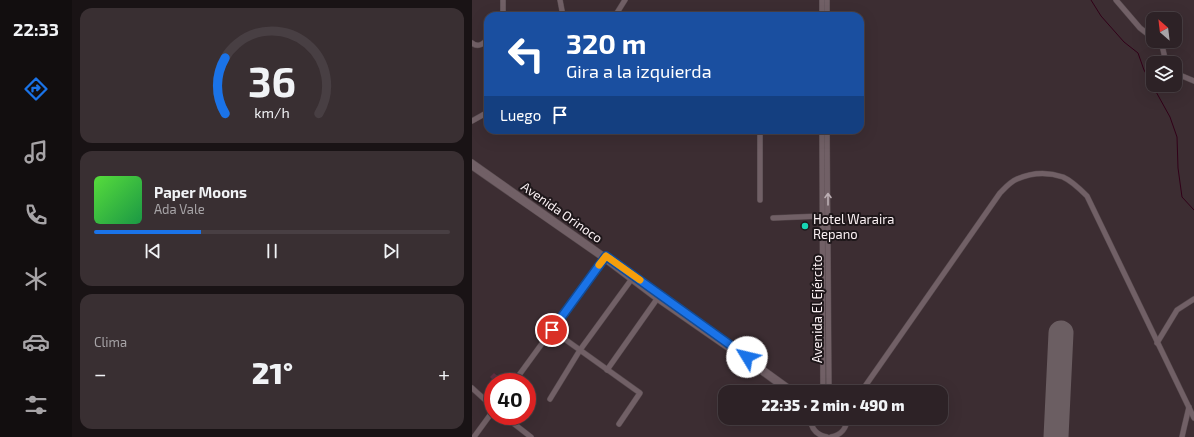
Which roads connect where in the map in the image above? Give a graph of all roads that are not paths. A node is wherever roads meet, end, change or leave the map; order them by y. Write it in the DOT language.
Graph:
graph roads {
  1 [pos="503,0"];
  2 [pos="560,0"];
  3 [pos="625,0"];
  4 [pos="822,0"];
  5 [pos="826,0"];
  6 [pos="1116,0"];
  7 [pos="503,12"];
  8 [pos="562,12"];
  9 [pos="618,12"];
  10 [pos="822,12"];
  11 [pos="827,12"];
  12 [pos="1146,33"];
  13 [pos="472,43"];
  14 [pos="484,43"];
  15 [pos="1182,76"];
  16 [pos="1194,81"];
  17 [pos="484,114"];
  18 [pos="472,121"];
  19 [pos="760,134"];
  20 [pos="822,134"];
  21 [pos="827,134"];
  22 [pos="472,162"];
  23 [pos="472,167"];
  24 [pos="760,200"];
  25 [pos="822,216"];
  26 [pos="773,218"];
  27 [pos="605,257"];
  28 [pos="631,280"];
  29 [pos="657,299"];
  30 [pos="1194,299"];
  31 [pos="552,330"];
  32 [pos="1157,343"];
  33 [pos="580,350"];
  34 [pos="608,370"];
  35 [pos="521,373"];
  36 [pos="780,385"];
  37 [pos="785,385"];
  38 [pos="823,385"];
  39 [pos="829,385"];
  40 [pos="866,385"];
  41 [pos="472,388"];
  42 [pos="484,399"];
  43 [pos="550,399"];
  44 [pos="1188,407"];
  45 [pos="1194,418"];
  46 [pos="484,423"];
  47 [pos="619,424"];
  48 [pos="516,425"];
  49 [pos="811,425"];
  50 [pos="846,425"];
  51 [pos="474,437"];
  52 [pos="531,437"];
  53 [pos="824,437"];
  54 [pos="835,437"];
  55 [pos="1182,437"];
  1 -- 7 [label="street"];
  2 -- 8 [label="street"];
  3 -- 9 [label="street"];
  4 -- 10 [label="street"];
  5 -- 11 [label="street"];
  6 -- 12 [label="street"];
  13 -- 14 [label="street"];
  15 -- 16 [label="street"];
  17 -- 18 [label="street"];
  19 -- 24 [label="street"];
  20 -- 25 [label="street, Avenida El Ejército"];
  39 -- 21 [label="street, Avenida El Ejército, one-way"];
  22 -- 27 [label="street, Avenida Orinoco"];
  23 -- 27 [label="street, Avenida Orinoco"];
  25 -- 26 [label="street"];
  25 -- 38 [label="street, Avenida El Ejército"];
  27 -- 28 [label="street, Avenida Orinoco"];
  27 -- 31 [label="street"];
  27 -- 37 [label="street, Avenida Orinoco"];
  28 -- 29 [label="street, Avenida Orinoco"];
  28 -- 33 [label="street"];
  29 -- 34 [label="street"];
  29 -- 36 [label="street, Avenida Orinoco"];
  30 -- 32 [label="street"];
  31 -- 33 [label="street"];
  31 -- 35 [label="street"];
  32 -- 40 [label="street"];
  32 -- 44 [label="street"];
  33 -- 34 [label="street"];
  33 -- 43 [label="street"];
  34 -- 47 [label="street"];
  41 -- 42 [label="street"];
  44 -- 45 [label="street"];
  44 -- 55 [label="street"];
  46 -- 51 [label="street"];
  48 -- 52 [label="street"];
  49 -- 53 [label="street"];
  50 -- 54 [label="street"];
}
